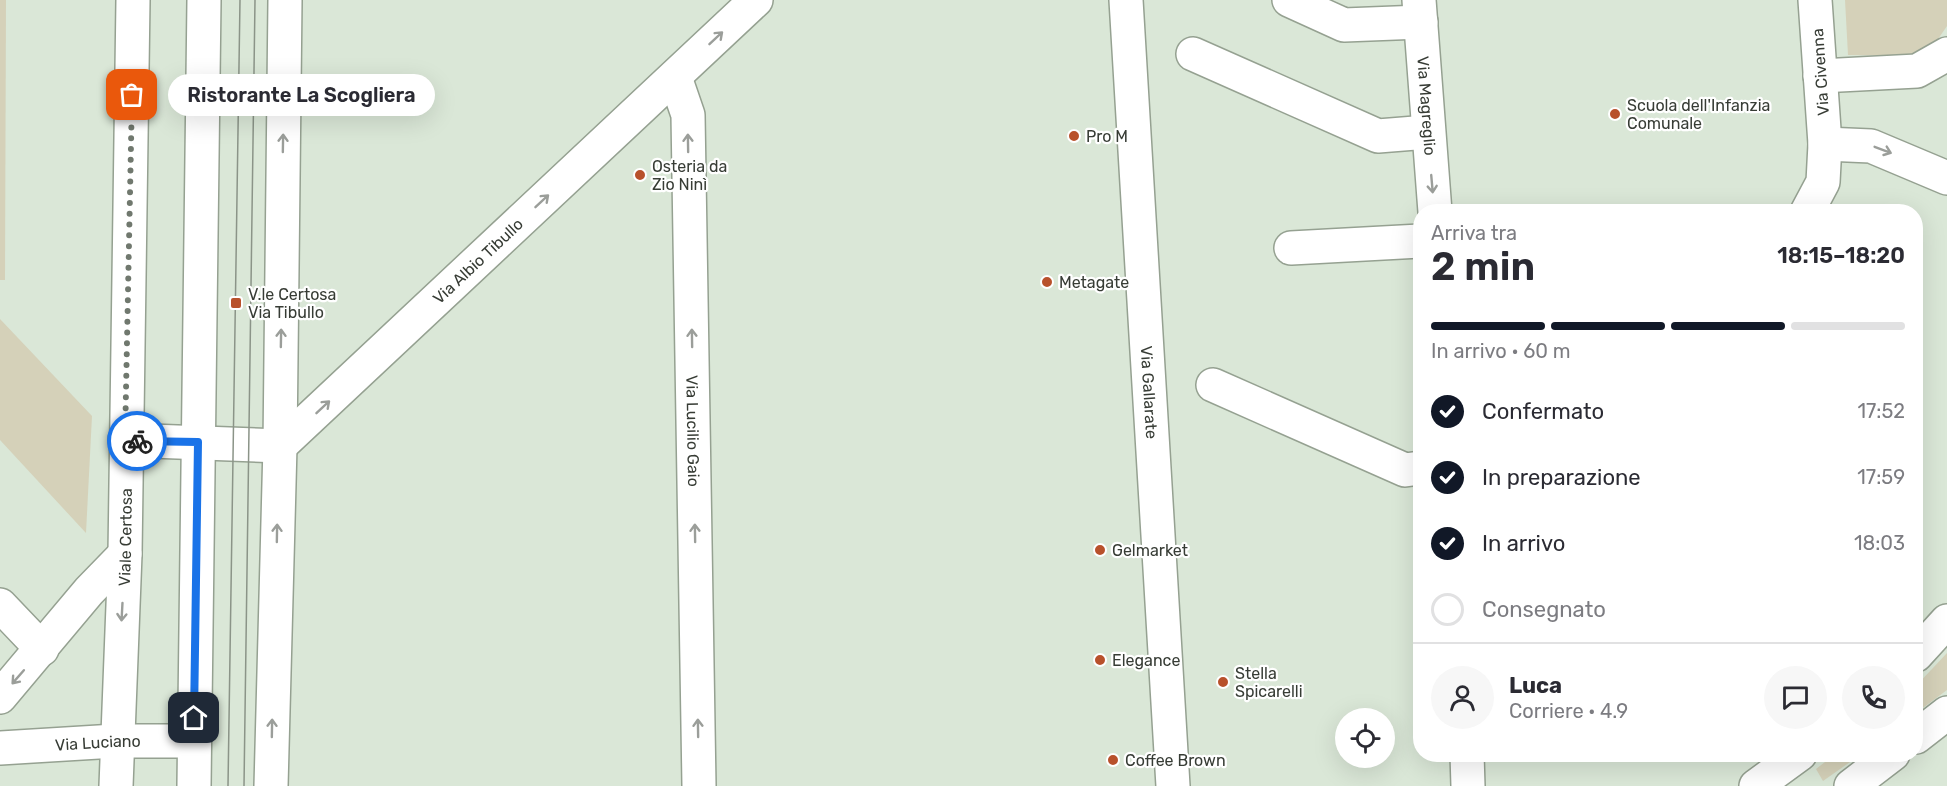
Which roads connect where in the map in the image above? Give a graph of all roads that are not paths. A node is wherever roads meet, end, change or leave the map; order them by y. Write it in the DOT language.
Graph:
graph roads {
  1 [pos="133,0"];
  2 [pos="204,0"];
  3 [pos="285,0"];
  4 [pos="756,0"];
  5 [pos="1126,0"];
  6 [pos="1289,0"];
  7 [pos="1815,0"];
  8 [pos="1420,11"];
  9 [pos="1193,54"];
  10 [pos="1947,54"];
  11 [pos="1820,76"];
  12 [pos="675,77"];
  13 [pos="1428,132"];
  14 [pos="1825,144"];
  15 [pos="1947,178"];
  16 [pos="1434,204"];
  17 [pos="1811,204"];
  18 [pos="1413,241"];
  19 [pos="1291,248"];
  20 [pos="1214,385"];
  21 [pos="125,440"];
  22 [pos="198,442"];
  23 [pos="280,446"];
  24 [pos="1413,469"];
  25 [pos="125,554"];
  26 [pos="0,605"];
  27 [pos="1947,621"];
  28 [pos="1923,647"];
  29 [pos="42,649"];
  30 [pos="0,698"];
  31 [pos="1947,713"];
  32 [pos="1923,732"];
  33 [pos="116,741"];
  34 [pos="194,741"];
  35 [pos="0,748"];
  36 [pos="1467,762"];
  37 [pos="1789,762"];
  38 [pos="1882,762"];
  39 [pos="116,786"];
  40 [pos="194,786"];
  41 [pos="271,786"];
  42 [pos="699,786"];
  43 [pos="1173,786"];
  44 [pos="1468,786"];
  45 [pos="1756,786"];
  46 [pos="1851,786"];
  1 -- 21 [label="main road, Viale Certosa"];
  2 -- 22 [label="main road"];
  23 -- 3 [label="main road, one-way"];
  12 -- 4 [label="main road, Via Albio Tibullo, one-way"];
  5 -- 43 [label="main road, Via Gallarate"];
  6 -- 8 [label="main road"];
  7 -- 11 [label="main road, Via Civenna"];
  8 -- 13 [label="main road, Via Magreglio"];
  9 -- 13 [label="main road"];
  10 -- 11 [label="main road"];
  11 -- 14 [label="main road, Via Civenna"];
  23 -- 12 [label="main road, Via Albio Tibullo, one-way"];
  42 -- 12 [label="main road, Via Lucilio Gaio, one-way"];
  13 -- 16 [label="main road, Via Magreglio, one-way"];
  14 -- 15 [label="main road, one-way"];
  14 -- 17 [label="main road, Via Civenna"];
  18 -- 19 [label="main road"];
  20 -- 24 [label="main road"];
  21 -- 22 [label="main road"];
  21 -- 25 [label="main road, Viale Certosa"];
  22 -- 23 [label="main road"];
  22 -- 34 [label="main road"];
  41 -- 23 [label="main road, one-way"];
  25 -- 29 [label="main road"];
  25 -- 33 [label="main road, Viale Certosa, one-way"];
  26 -- 29 [label="main road"];
  27 -- 28 [label="main road"];
  29 -- 30 [label="main road, one-way"];
  31 -- 32 [label="main road"];
  33 -- 34 [label="main road, Via Luciano"];
  33 -- 35 [label="main road, Via Luciano"];
  33 -- 39 [label="main road, Viale Certosa"];
  34 -- 40 [label="main road"];
  36 -- 44 [label="main road"];
  37 -- 45 [label="main road"];
  38 -- 46 [label="main road"];
}
